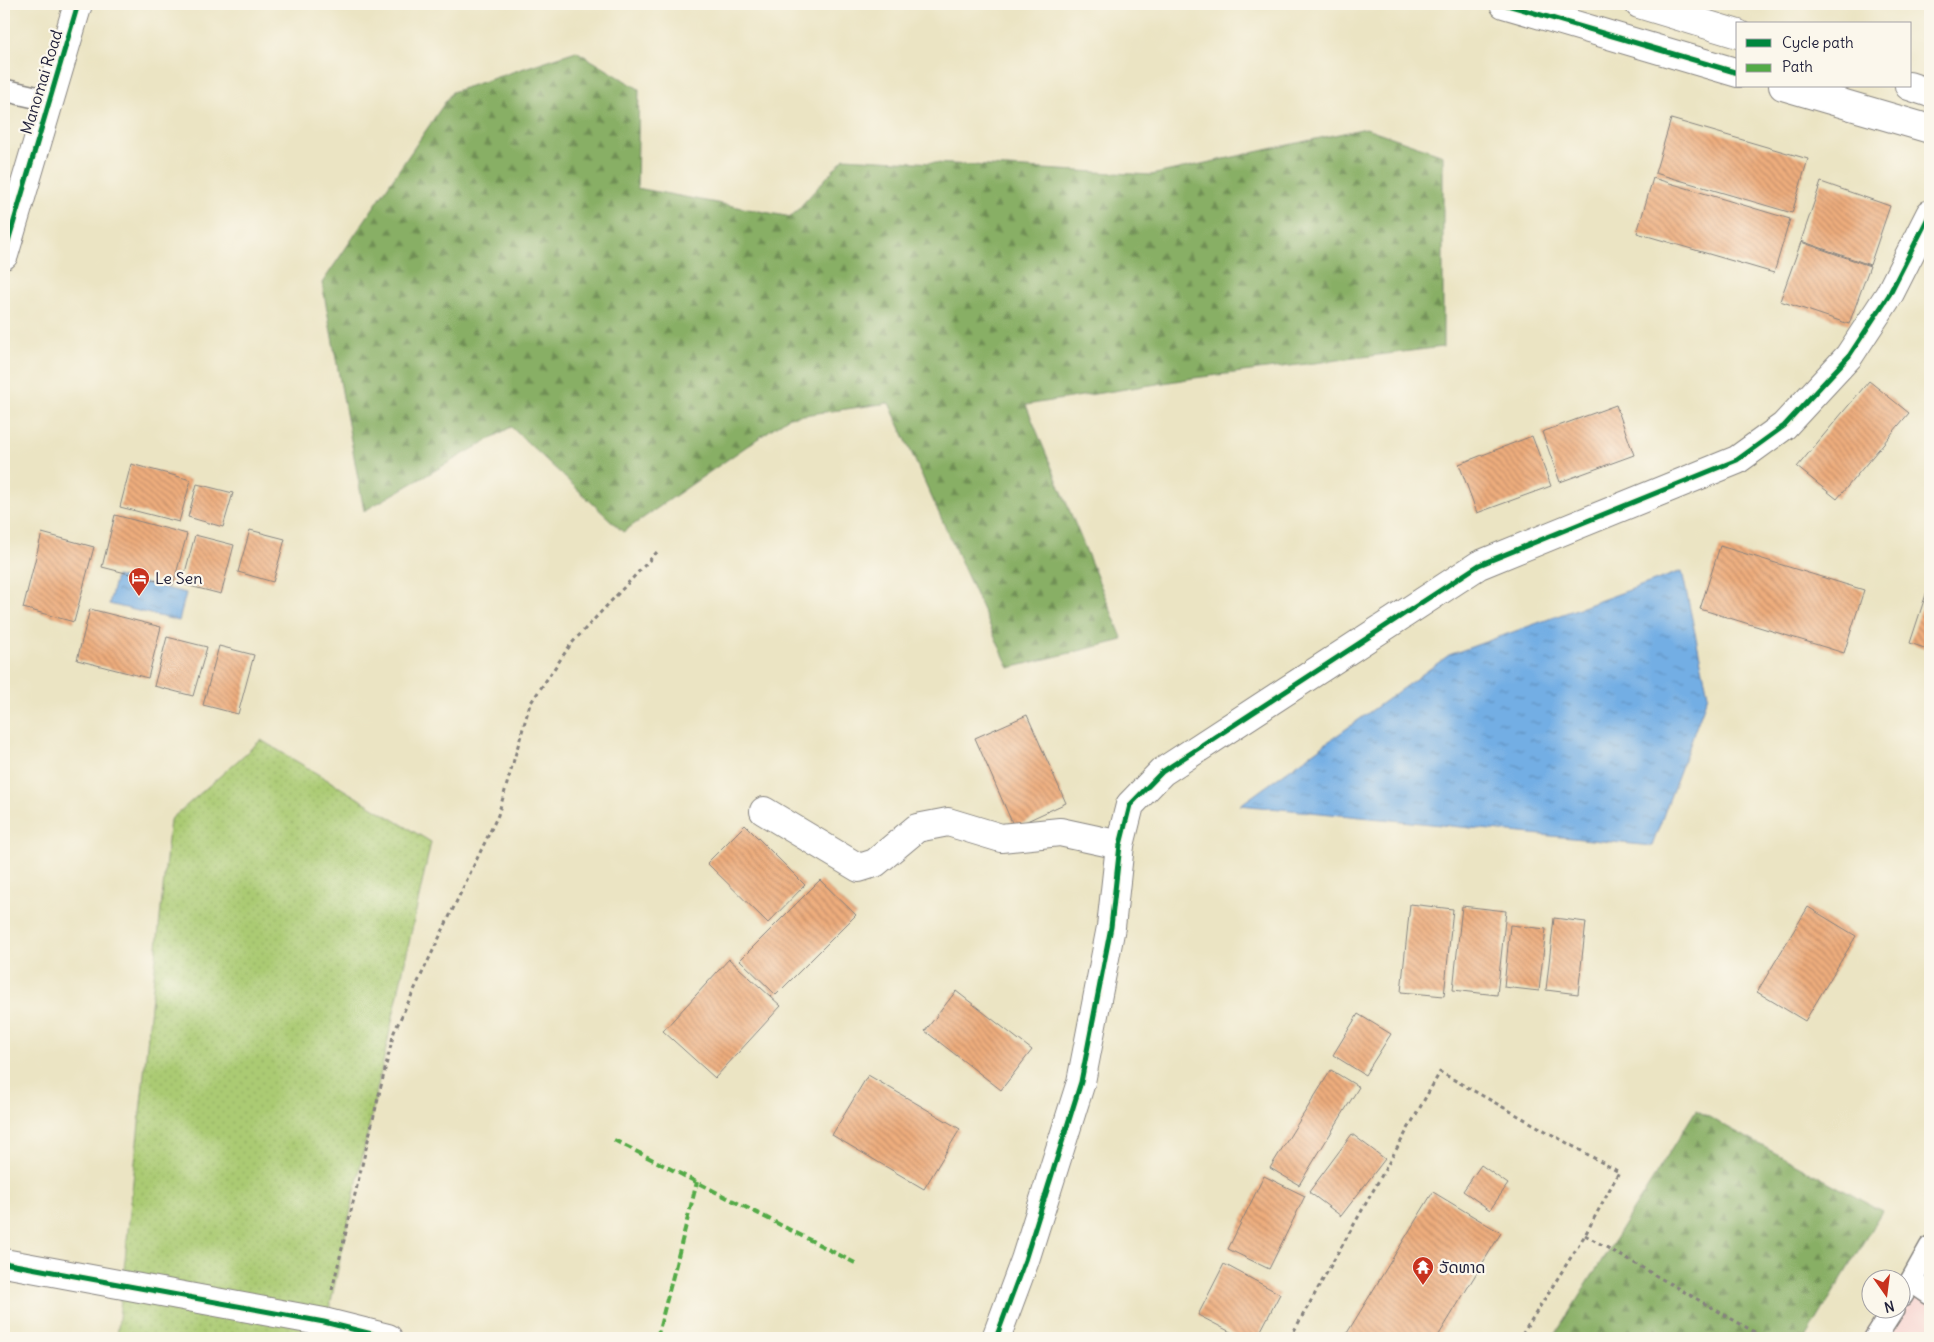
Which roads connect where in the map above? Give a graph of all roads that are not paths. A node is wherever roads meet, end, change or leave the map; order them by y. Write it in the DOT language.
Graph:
graph roads {
  1 [pos="78,4"];
  2 [pos="1504,4"];
  3 [pos="1639,4"];
  4 [pos="1736,33"];
  5 [pos="1736,72"];
  6 [pos="1912,87"];
  7 [pos="1791,88"];
  8 [pos="4,90"];
  9 [pos="1930,93"];
  10 [pos="48,100"];
  11 [pos="1930,129"];
  12 [pos="1930,214"];
  13 [pos="4,255"];
  14 [pos="764,810"];
  15 [pos="1120,845"];
  16 [pos="1930,1247"];
  17 [pos="4,1263"];
  18 [pos="1912,1278"];
  19 [pos="1912,1290"];
  20 [pos="1930,1294"];
  21 [pos="1887,1320"];
  22 [pos="388,1338"];
  23 [pos="996,1338"];
  24 [pos="1875,1338"];
  1 -- 10 [label="street, Manomai Road"];
  2 -- 5 [label="street"];
  3 -- 4 [label="street"];
  6 -- 9 [label="street"];
  7 -- 11 [label="street"];
  8 -- 10 [label="lane"];
  10 -- 13 [label="street, Manomai Road"];
  12 -- 15 [label="street"];
  14 -- 15 [label="street"];
  15 -- 23 [label="street"];
  16 -- 18 [label="lane"];
  17 -- 22 [label="street"];
  19 -- 20 [label="lane"];
  21 -- 24 [label="lane"];
}
